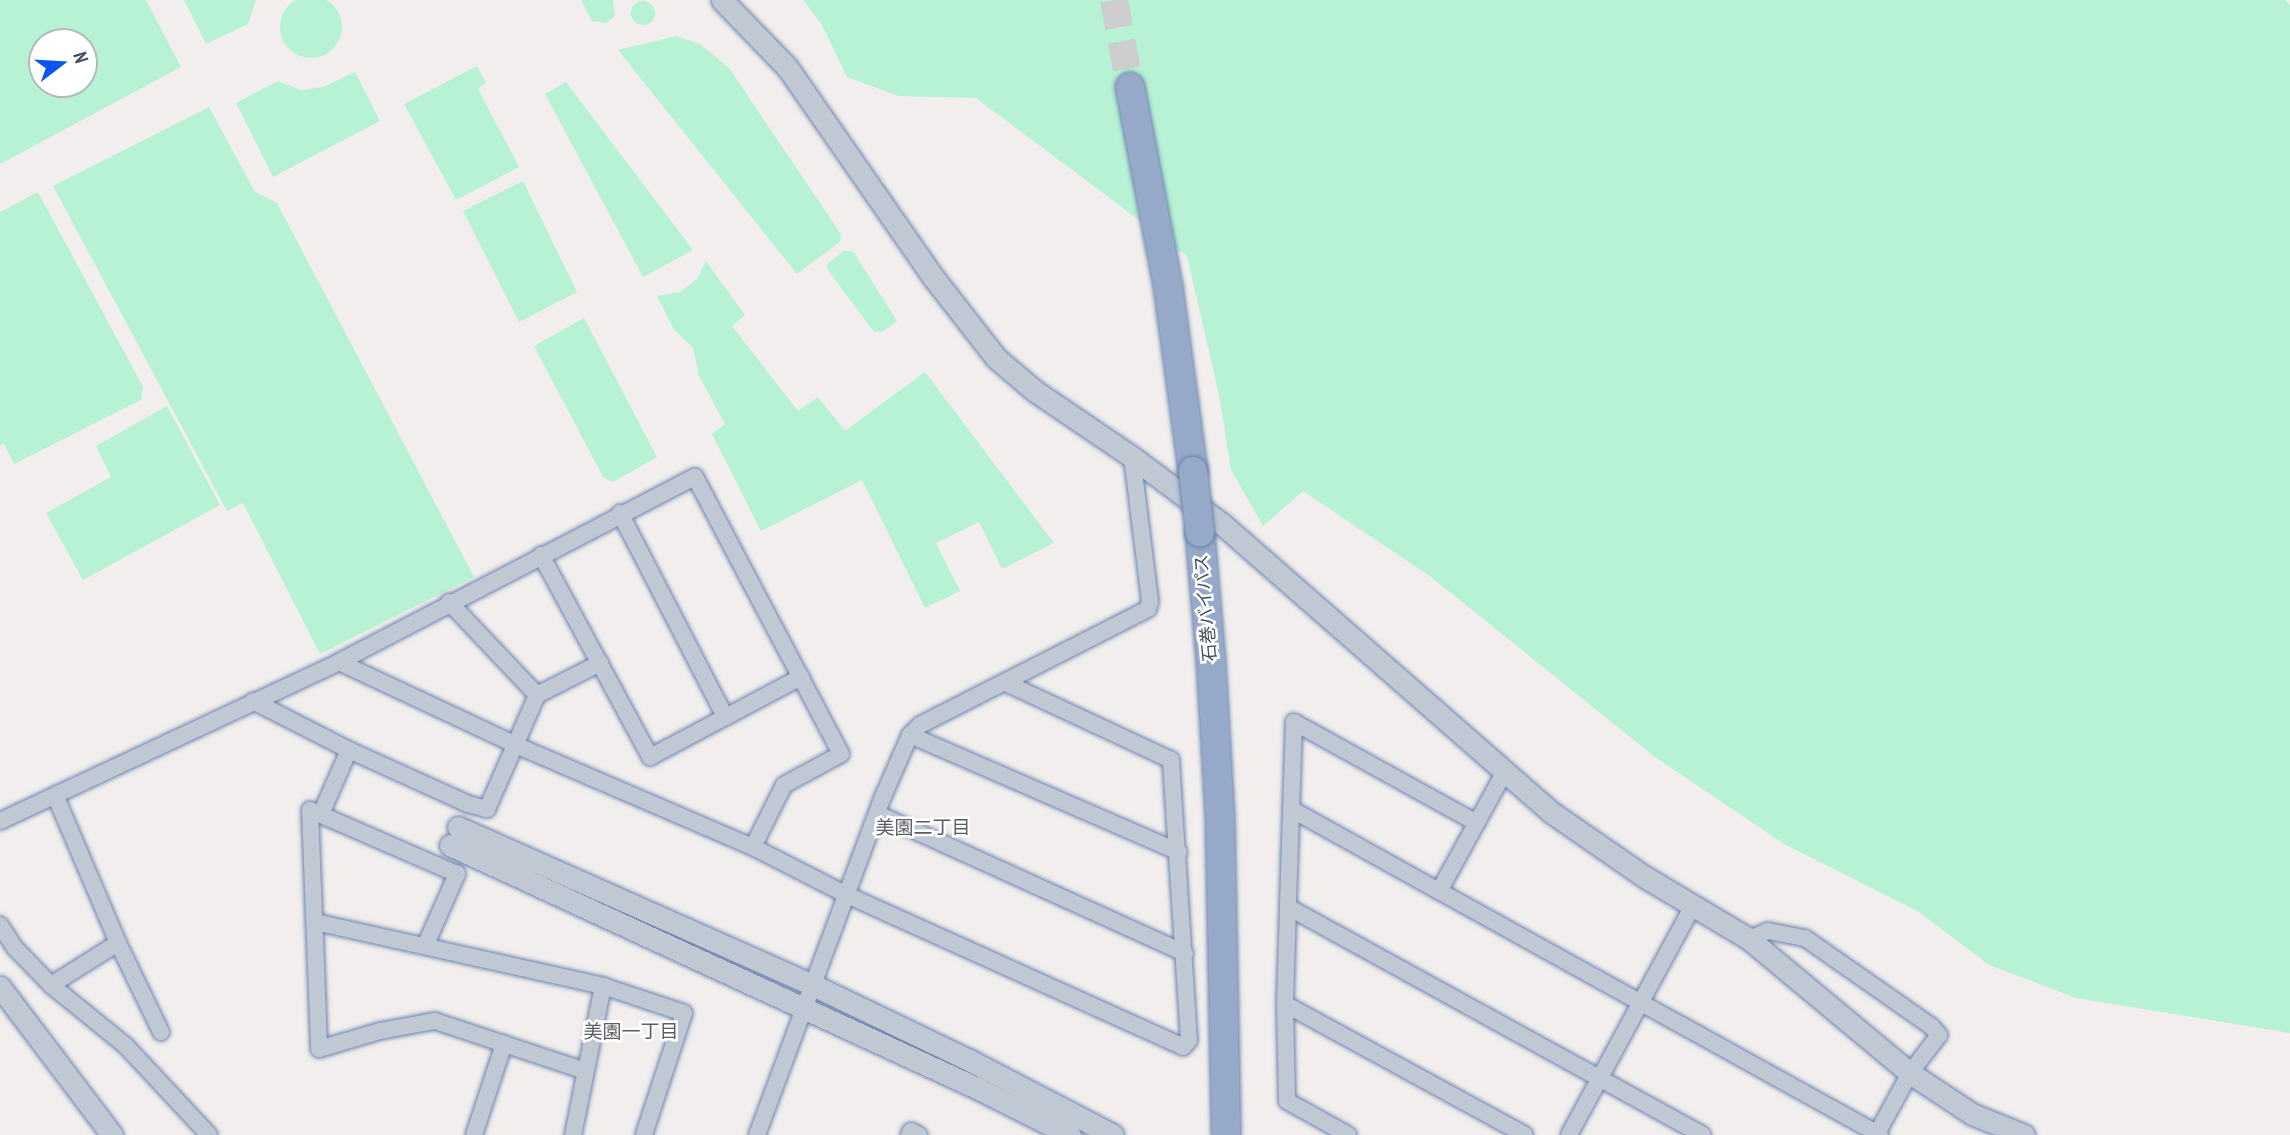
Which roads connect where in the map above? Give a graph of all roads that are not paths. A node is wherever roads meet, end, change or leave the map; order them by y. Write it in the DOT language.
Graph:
graph roads {
  1 [pos="722,0"];
  2 [pos="1130,87"];
  3 [pos="1132,457"];
  4 [pos="620,513"];
  5 [pos="541,555"];
  6 [pos="449,602"];
  7 [pos="339,662"];
  8 [pos="600,663"];
  9 [pos="801,677"];
  10 [pos="1006,683"];
  11 [pos="537,695"];
  12 [pos="253,701"];
  13 [pos="725,716"];
  14 [pos="910,735"];
  15 [pos="517,746"];
  16 [pos="349,750"];
  17 [pos="1504,773"];
  18 [pos="55,795"];
  19 [pos="468,804"];
  20 [pos="1291,809"];
  21 [pos="321,814"];
  22 [pos="878,814"];
  23 [pos="0,821"];
  24 [pos="1475,822"];
  25 [pos="454,836"];
  26 [pos="753,847"];
  27 [pos="1179,852"];
  28 [pos="440,867"];
  29 [pos="1439,891"];
  30 [pos="847,895"];
  31 [pos="1288,906"];
  32 [pos="1693,906"];
  33 [pos="315,922"];
  34 [pos="0,925"];
  35 [pos="1749,939"];
  36 [pos="118,943"];
  37 [pos="426,944"];
  38 [pos="1185,953"];
  39 [pos="811,984"];
  40 [pos="51,985"];
  41 [pos="603,986"];
  42 [pos="0,987"];
  43 [pos="1285,1004"];
  44 [pos="1642,1004"];
  45 [pos="803,1008"];
  46 [pos="161,1032"];
  47 [pos="504,1044"];
  48 [pos="585,1071"];
  49 [pos="1910,1073"];
  50 [pos="1601,1079"];
  51 [pos="1877,1134"];
  52 [pos="113,1135"];
  53 [pos="209,1135"];
  54 [pos="474,1135"];
  55 [pos="573,1135"];
  56 [pos="644,1135"];
  57 [pos="757,1135"];
  58 [pos="909,1135"];
  59 [pos="919,1135"];
  60 [pos="1070,1135"];
  61 [pos="1113,1135"];
  62 [pos="1226,1135"];
  63 [pos="1348,1135"];
  64 [pos="1525,1135"];
  65 [pos="1569,1135"];
  66 [pos="1702,1135"];
  67 [pos="2024,1135"];
  1 -- 3 [label="street"];
  2 -- 62 [label="highway, 石巻バイパス, bridge"];
  3 -- 10 [label="street"];
  3 -- 17 [label="street"];
  4 -- 5 [label="street"];
  4 -- 9 [label="street"];
  4 -- 13 [label="street"];
  5 -- 6 [label="street"];
  5 -- 8 [label="street"];
  6 -- 7 [label="street"];
  6 -- 11 [label="street"];
  7 -- 12 [label="street"];
  7 -- 15 [label="street"];
  8 -- 11 [label="street"];
  8 -- 13 [label="street"];
  9 -- 13 [label="street"];
  9 -- 26 [label="street"];
  10 -- 14 [label="street"];
  10 -- 27 [label="street"];
  11 -- 15 [label="street"];
  12 -- 16 [label="street"];
  12 -- 18 [label="street"];
  14 -- 22 [label="street"];
  14 -- 27 [label="street"];
  15 -- 19 [label="street"];
  15 -- 26 [label="street"];
  16 -- 19 [label="street"];
  16 -- 21 [label="street"];
  17 -- 24 [label="street"];
  17 -- 32 [label="street"];
  18 -- 23 [label="street"];
  18 -- 36 [label="street"];
  19 -- 25 [label="street"];
  20 -- 24 [label="street"];
  20 -- 29 [label="street"];
  20 -- 31 [label="street"];
  21 -- 28 [label="street"];
  21 -- 33 [label="street"];
  22 -- 30 [label="street"];
  22 -- 38 [label="street"];
  24 -- 29 [label="street"];
  25 -- 28 [label="street"];
  25 -- 39 [label="street"];
  25 -- 45 [label="street"];
  26 -- 30 [label="street"];
  27 -- 38 [label="street"];
  28 -- 37 [label="street"];
  29 -- 44 [label="street"];
  30 -- 38 [label="street"];
  30 -- 39 [label="street"];
  31 -- 43 [label="street"];
  31 -- 50 [label="street"];
  32 -- 35 [label="street"];
  32 -- 44 [label="street"];
  33 -- 37 [label="street"];
  33 -- 47 [label="street"];
  34 -- 40 [label="street"];
  35 -- 49 [label="street"];
  35 -- 49 [label="street"];
  36 -- 40 [label="street"];
  36 -- 46 [label="street"];
  37 -- 41 [label="street"];
  39 -- 45 [label="street"];
  39 -- 61 [label="street"];
  40 -- 53 [label="street"];
  41 -- 48 [label="street"];
  41 -- 56 [label="street"];
  42 -- 52 [label="street"];
  43 -- 63 [label="street"];
  43 -- 64 [label="street"];
  44 -- 50 [label="street"];
  44 -- 51 [label="street"];
  45 -- 57 [label="street"];
  45 -- 60 [label="street"];
  47 -- 48 [label="street"];
  47 -- 54 [label="street"];
  48 -- 55 [label="street"];
  49 -- 51 [label="street"];
  49 -- 67 [label="street"];
  50 -- 65 [label="street"];
  50 -- 66 [label="street"];
  58 -- 59 [label="street"];
}
